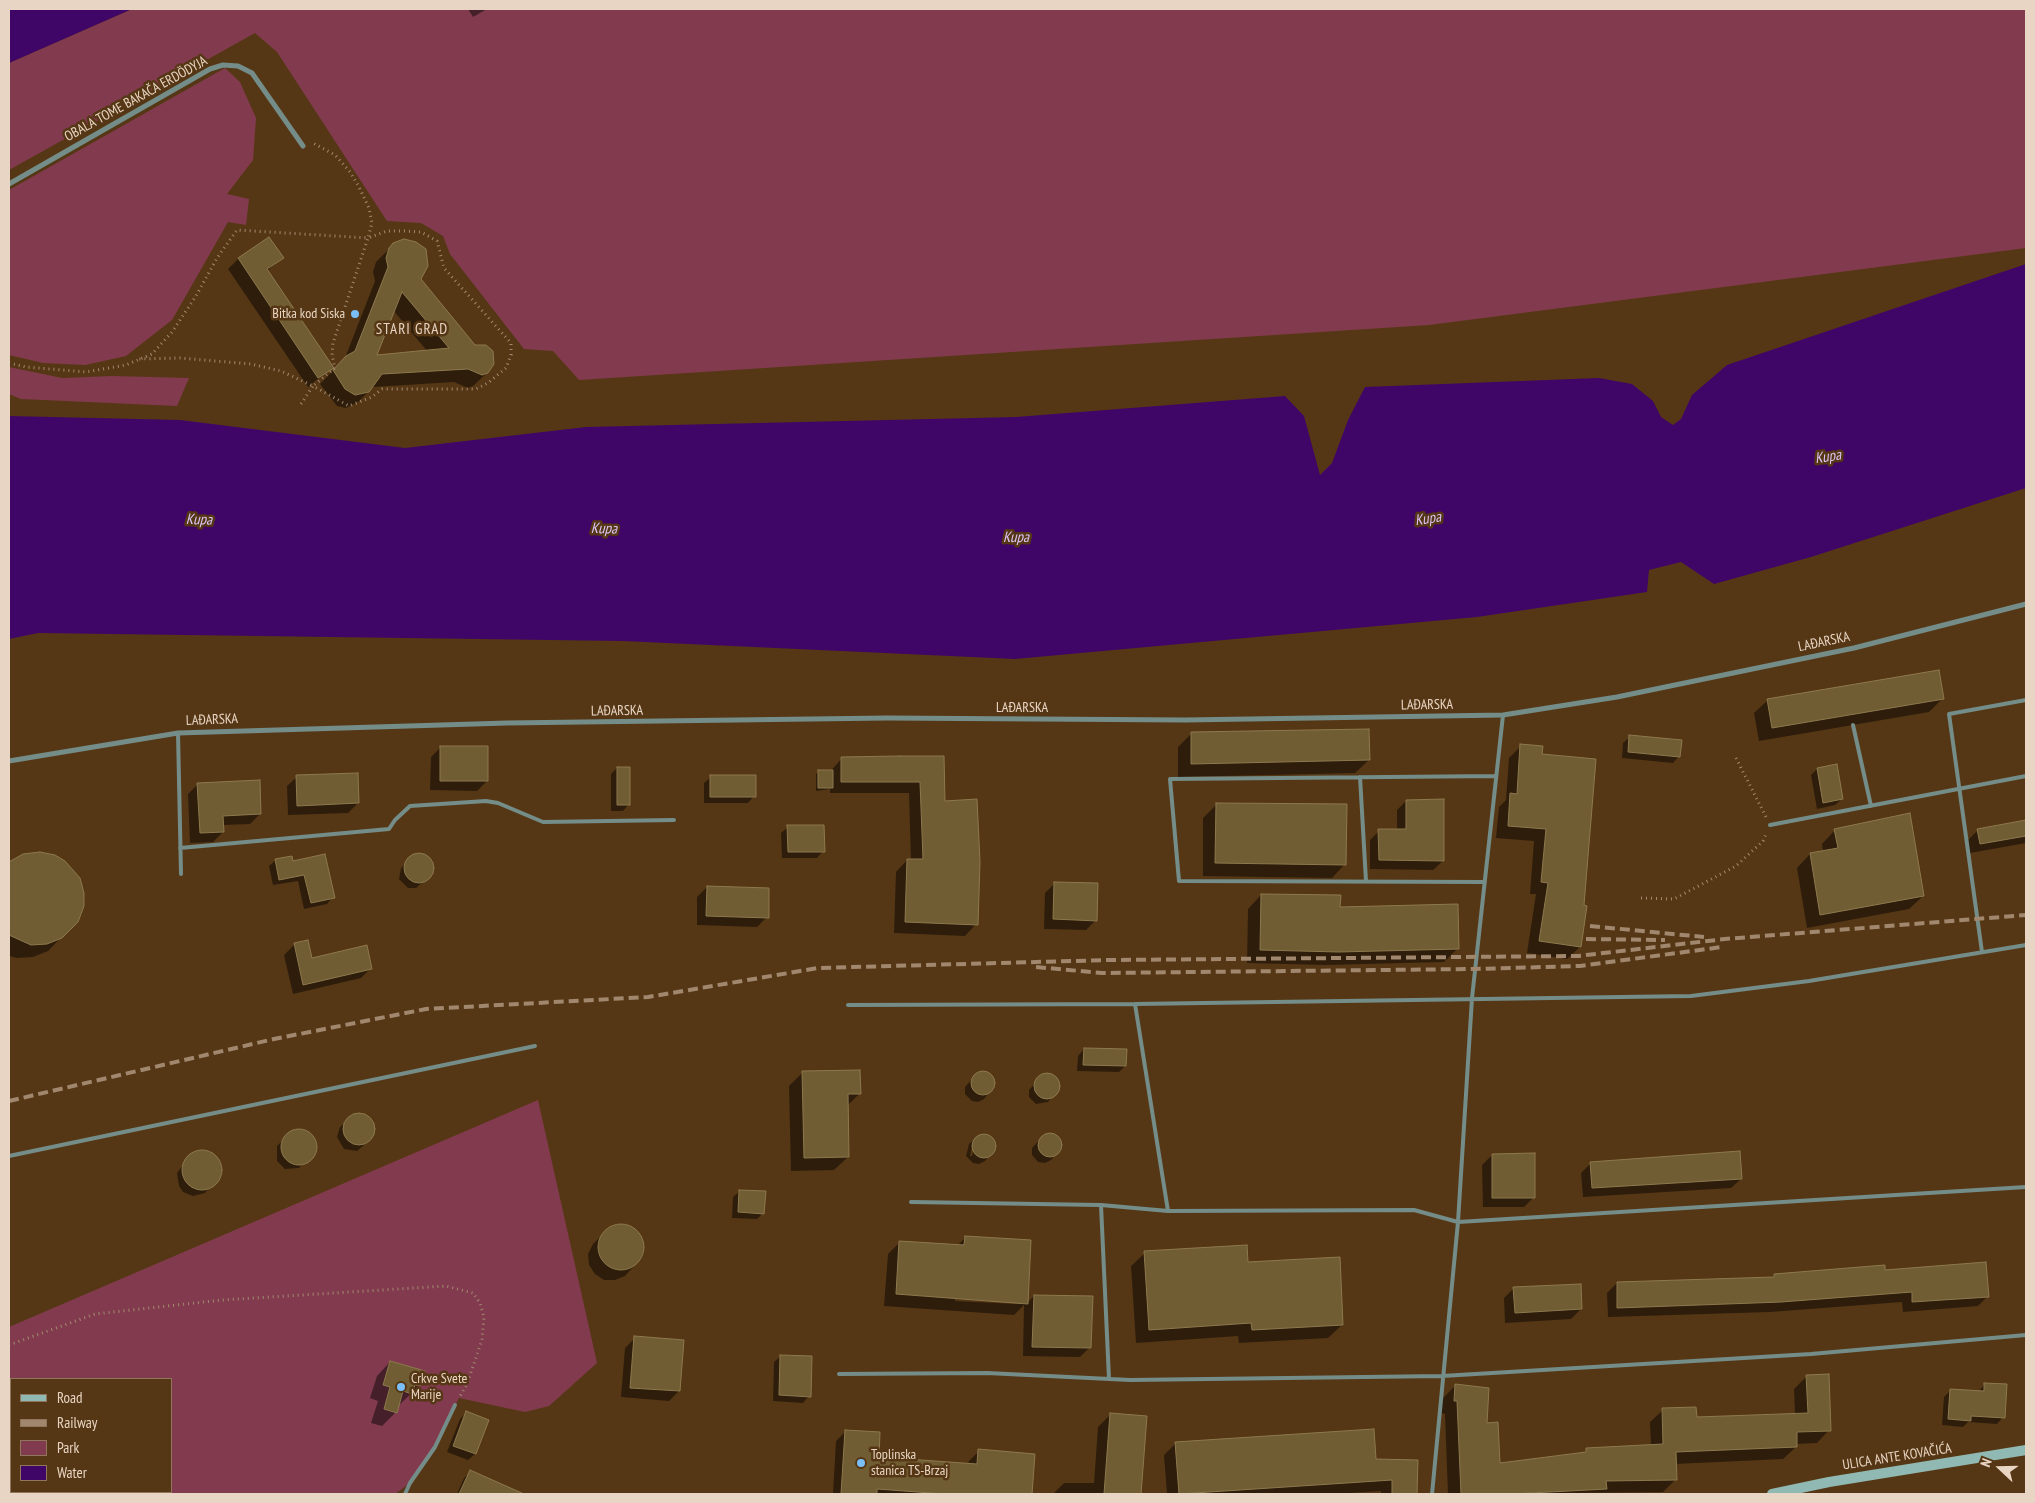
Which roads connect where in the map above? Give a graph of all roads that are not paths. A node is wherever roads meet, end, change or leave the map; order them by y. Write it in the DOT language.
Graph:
graph roads {
  1 [pos="303,146"];
  2 [pos="9,184"];
  3 [pos="2026,604"];
  4 [pos="2026,700"];
  5 [pos="1503,715"];
  6 [pos="1853,725"];
  7 [pos="178,732"];
  8 [pos="9,761"];
  9 [pos="1496,776"];
  10 [pos="2026,776"];
  11 [pos="1360,777"];
  12 [pos="1959,790"];
  13 [pos="1871,806"];
  14 [pos="674,820"];
  15 [pos="1770,825"];
  16 [pos="180,848"];
  17 [pos="181,874"];
  18 [pos="1366,882"];
  19 [pos="1485,882"];
  20 [pos="2026,945"];
  21 [pos="1982,952"];
  22 [pos="1472,998"];
  23 [pos="1135,1004"];
  24 [pos="848,1005"];
  25 [pos="535,1046"];
  26 [pos="9,1156"];
  27 [pos="2026,1187"];
  28 [pos="911,1202"];
  29 [pos="1101,1205"];
  30 [pos="1168,1211"];
  31 [pos="1458,1222"];
  32 [pos="2026,1336"];
  33 [pos="839,1374"];
  34 [pos="1442,1376"];
  35 [pos="1109,1379"];
  36 [pos="455,1406"];
  37 [pos="2026,1450"];
  38 [pos="405,1494"];
  39 [pos="1432,1494"];
  40 [pos="1772,1494"];
  1 -- 2 [label="street, OBALA TOME BAKAČA ERDÖDYJA"];
  3 -- 5 [label="street, LAĐARSKA"];
  4 -- 12 [label="lane"];
  5 -- 7 [label="street, LAĐARSKA"];
  5 -- 9 [label="lane"];
  6 -- 13 [label="lane"];
  7 -- 8 [label="street, LAĐARSKA"];
  7 -- 16 [label="lane"];
  9 -- 11 [label="lane"];
  9 -- 19 [label="lane"];
  10 -- 12 [label="lane"];
  11 -- 18 [label="lane"];
  11 -- 18 [label="lane"];
  12 -- 13 [label="lane"];
  12 -- 21 [label="lane"];
  13 -- 15 [label="lane"];
  14 -- 16 [label="lane"];
  16 -- 17 [label="lane"];
  18 -- 19 [label="lane"];
  19 -- 22 [label="lane"];
  20 -- 21 [label="lane"];
  21 -- 22 [label="lane"];
  22 -- 23 [label="lane"];
  22 -- 31 [label="lane"];
  23 -- 24 [label="lane"];
  23 -- 30 [label="lane"];
  25 -- 26 [label="lane"];
  27 -- 31 [label="lane"];
  28 -- 29 [label="lane"];
  29 -- 30 [label="lane"];
  29 -- 35 [label="lane"];
  30 -- 31 [label="lane"];
  31 -- 34 [label="lane"];
  32 -- 34 [label="lane"];
  33 -- 35 [label="lane"];
  34 -- 35 [label="lane"];
  34 -- 39 [label="lane"];
  36 -- 38 [label="lane"];
  37 -- 40 [label="main road, ULICA ANTE KOVAČIĆA"];
}
